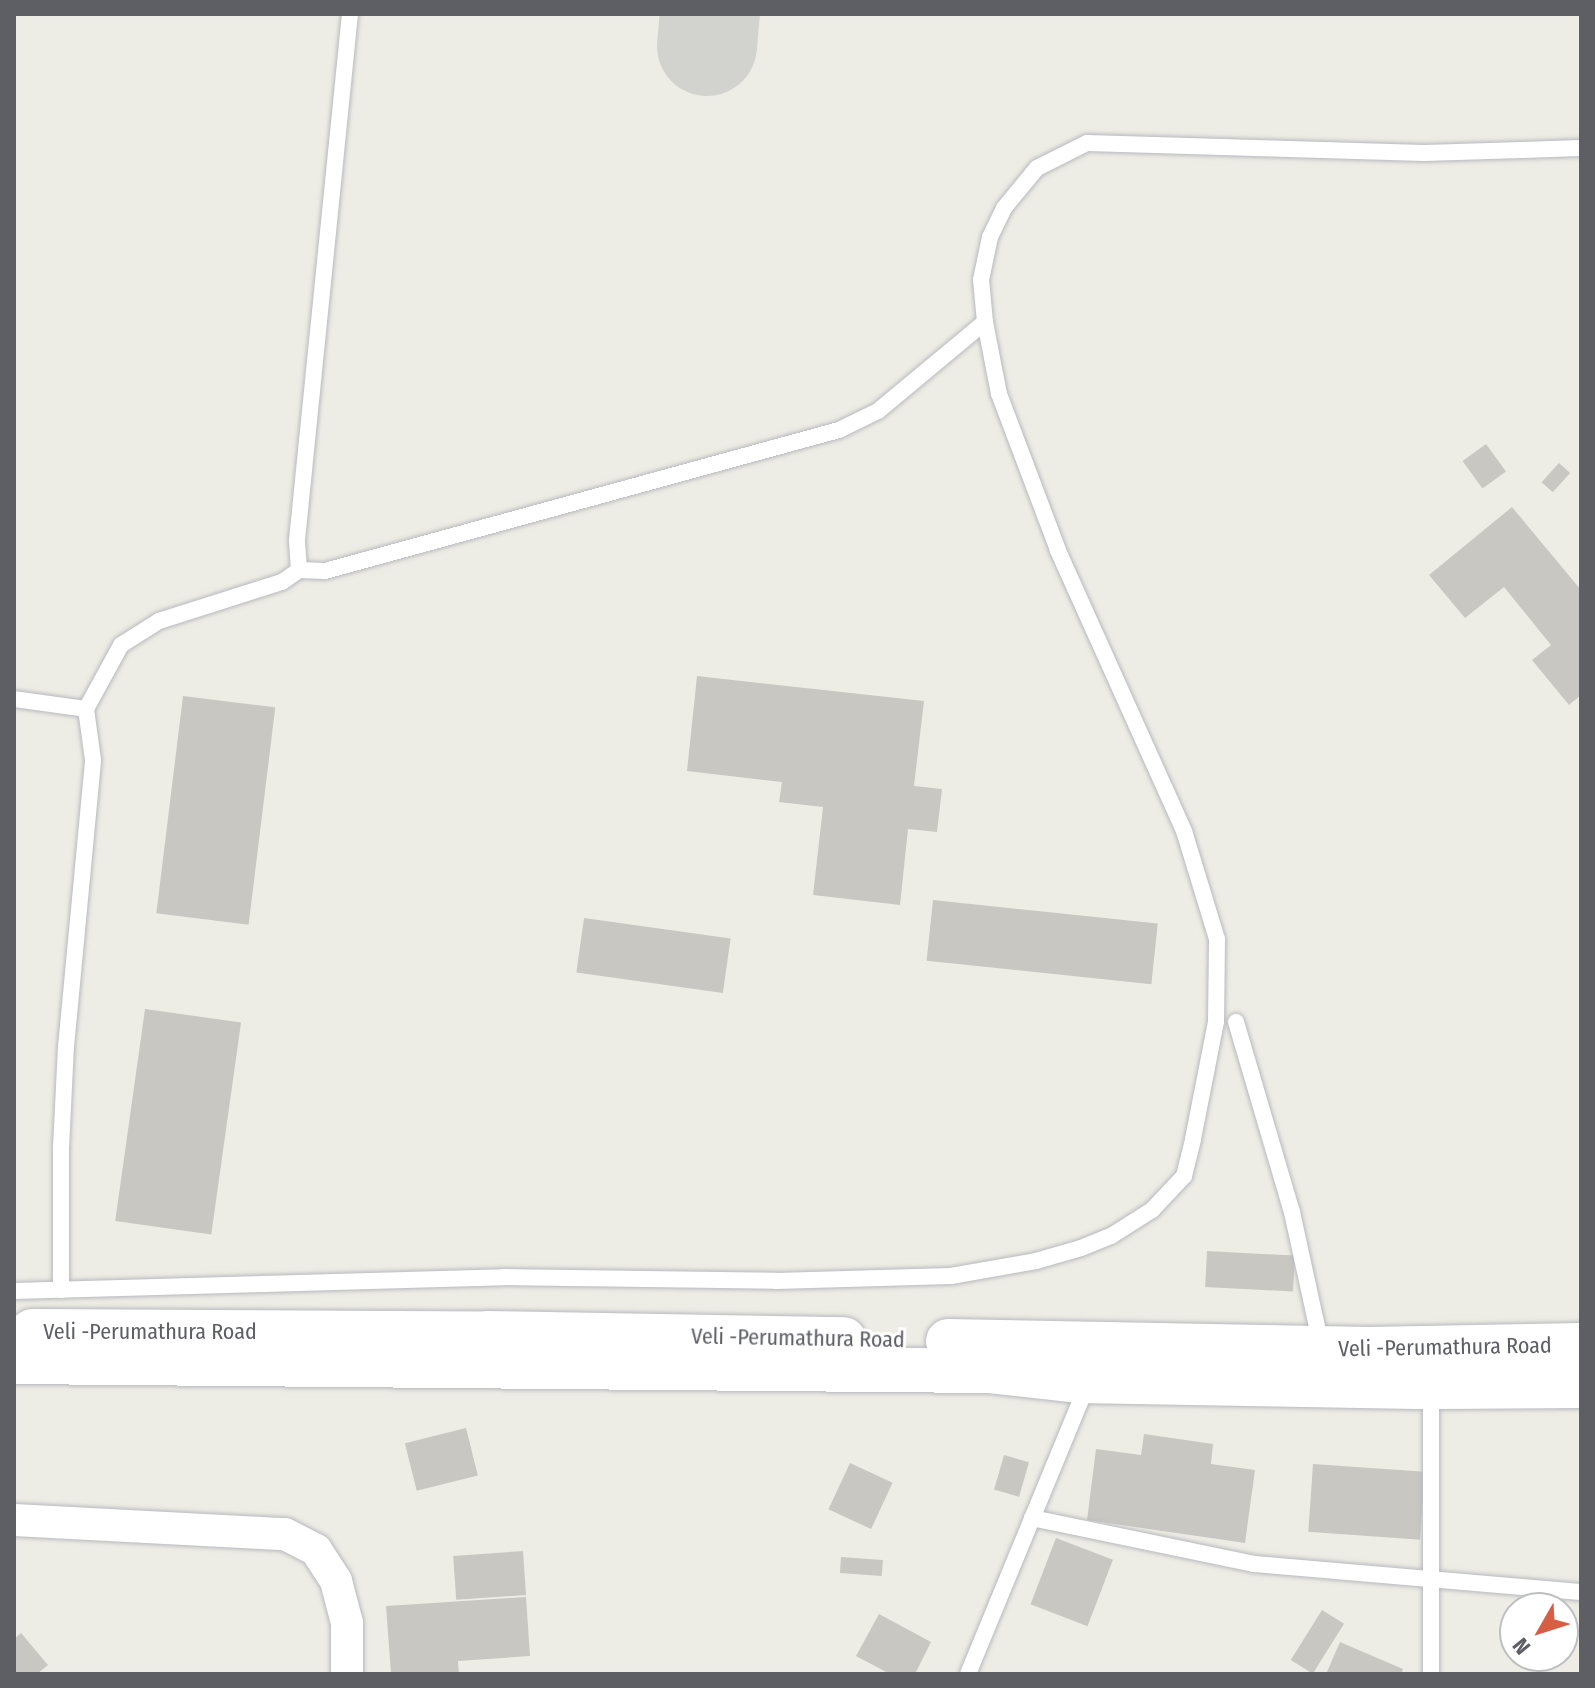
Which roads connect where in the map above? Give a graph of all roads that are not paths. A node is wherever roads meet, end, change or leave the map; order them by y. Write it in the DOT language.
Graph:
graph roads {
  1 [pos="350,14"];
  2 [pos="1581,148"];
  3 [pos="985,322"];
  4 [pos="299,570"];
  5 [pos="14,699"];
  6 [pos="86,709"];
  7 [pos="1236,1022"];
  8 [pos="61,1290"];
  9 [pos="14,1291"];
  10 [pos="14,1331"];
  11 [pos="1581,1345"];
  12 [pos="1322,1348"];
  13 [pos="14,1362"];
  14 [pos="1089,1381"];
  15 [pos="1581,1386"];
  16 [pos="1431,1387"];
  17 [pos="1032,1518"];
  18 [pos="14,1520"];
  19 [pos="1433,1577"];
  20 [pos="1581,1592"];
  21 [pos="347,1674"];
  22 [pos="968,1674"];
  23 [pos="1431,1674"];
  1 -- 4 [label="lane"];
  2 -- 3 [label="lane"];
  3 -- 4 [label="lane"];
  3 -- 8 [label="lane"];
  4 -- 6 [label="lane"];
  5 -- 6 [label="lane"];
  6 -- 8 [label="lane"];
  7 -- 12 [label="lane"];
  8 -- 9 [label="lane"];
  10 -- 12 [label="main road, Veli -Perumathura Road"];
  11 -- 12 [label="main road, Veli -Perumathura Road"];
  13 -- 14 [label="main road"];
  14 -- 16 [label="main road"];
  14 -- 17 [label="lane"];
  15 -- 16 [label="main road"];
  16 -- 19 [label="lane"];
  17 -- 19 [label="lane"];
  17 -- 22 [label="lane"];
  18 -- 21 [label="street"];
  19 -- 20 [label="lane"];
  19 -- 23 [label="lane"];
}
